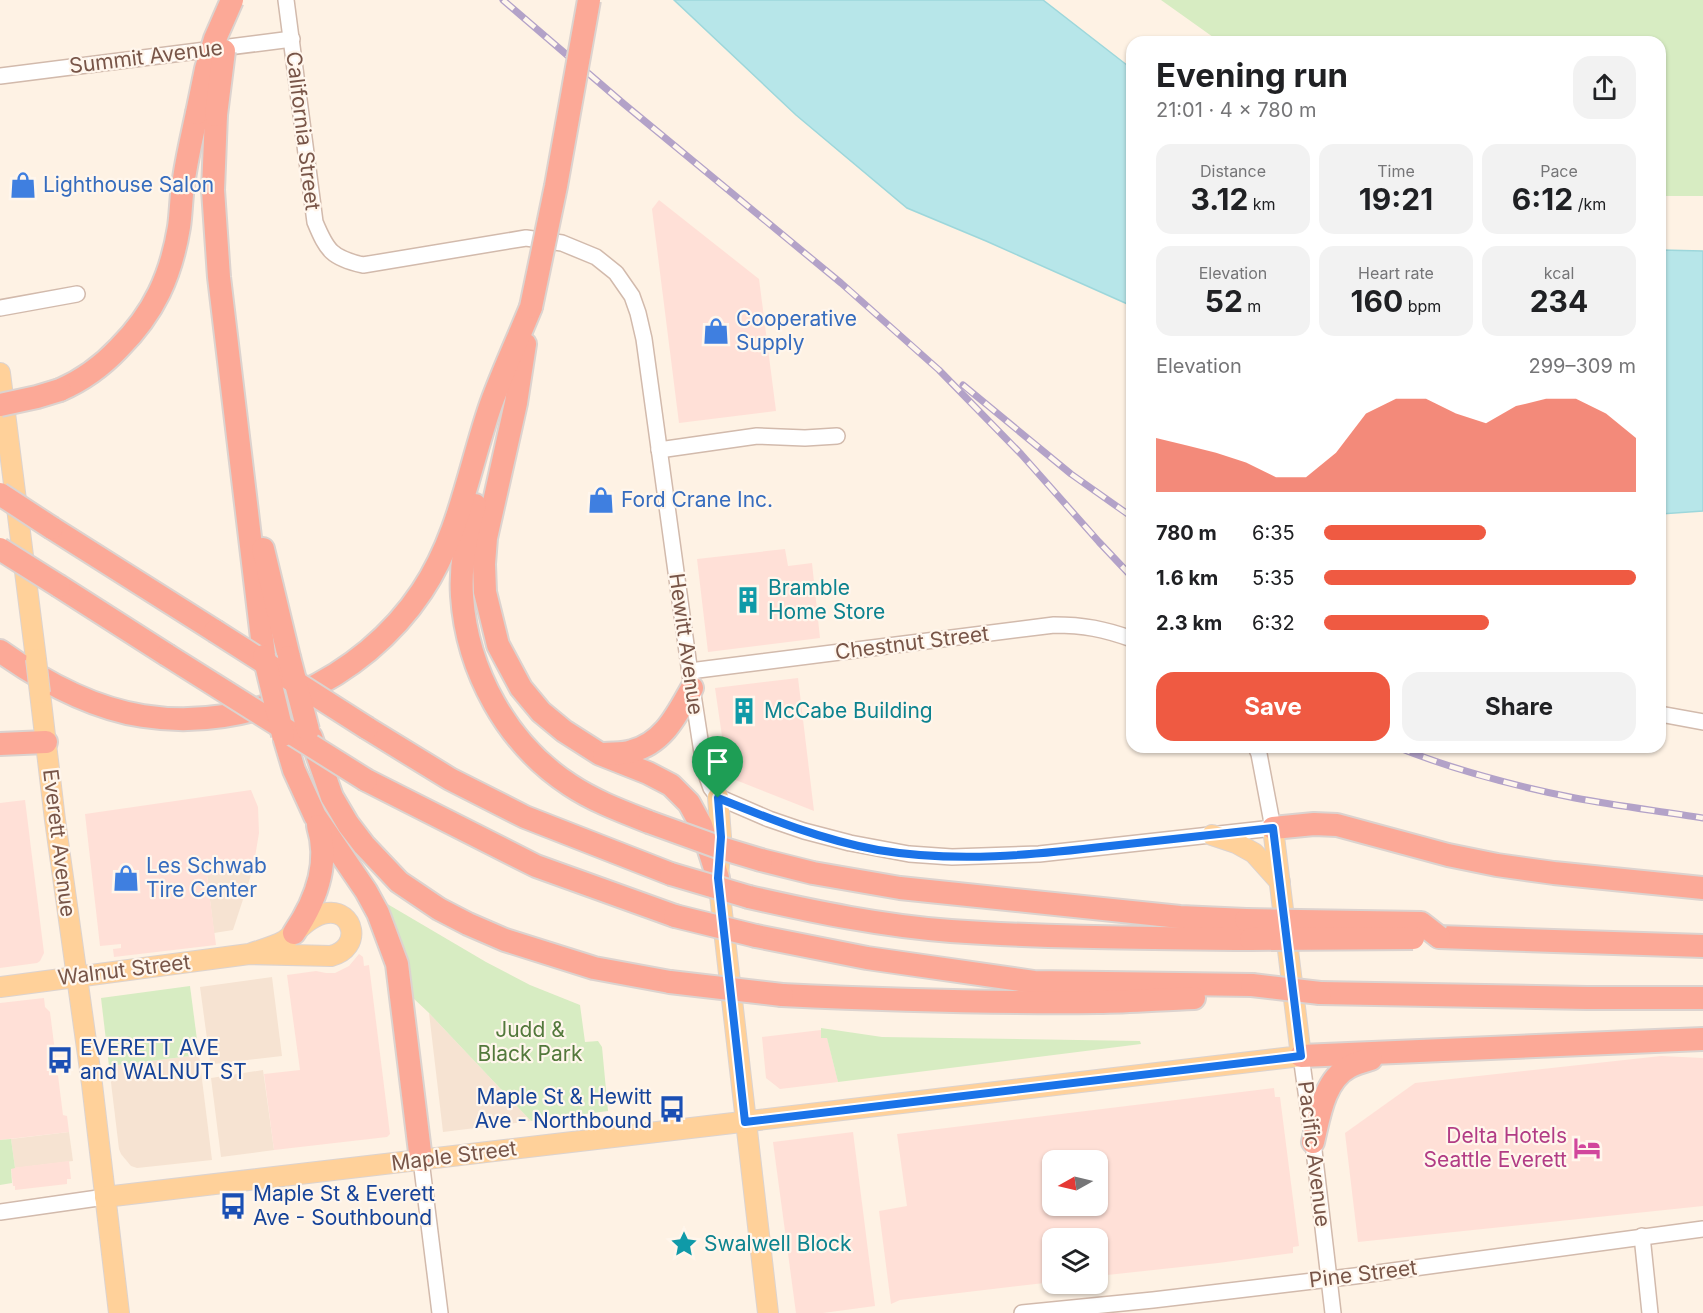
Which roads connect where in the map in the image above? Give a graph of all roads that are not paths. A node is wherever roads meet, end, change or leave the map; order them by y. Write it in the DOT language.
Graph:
graph roads {
  1 [pos="233,0"];
  2 [pos="286,0"];
  3 [pos="589,0"];
  4 [pos="292,39"];
  5 [pos="0,75"];
  6 [pos="206,114"];
  7 [pos="335,256"];
  8 [pos="77,294"];
  9 [pos="531,307"];
  10 [pos="0,308"];
  11 [pos="0,373"];
  12 [pos="0,405"];
  13 [pos="837,436"];
  14 [pos="659,450"];
  15 [pos="240,457"];
  16 [pos="0,494"];
  17 [pos="0,549"];
  18 [pos="1126,637"];
  19 [pos="0,651"];
  20 [pos="691,680"];
  21 [pos="1666,715"];
  22 [pos="1703,722"];
  23 [pos="46,742"];
  24 [pos="0,744"];
  25 [pos="1259,753"];
  26 [pos="600,754"];
  27 [pos="718,798"];
  28 [pos="315,816"];
  29 [pos="1273,828"];
  30 [pos="1212,835"];
  31 [pos="718,878"];
  32 [pos="1280,882"];
  33 [pos="1703,888"];
  34 [pos="1248,929"];
  35 [pos="294,933"];
  36 [pos="1703,946"];
  37 [pos="249,954"];
  38 [pos="76,976"];
  39 [pos="0,987"];
  40 [pos="1253,990"];
  41 [pos="1703,998"];
  42 [pos="1703,1039"];
  43 [pos="1390,1052"];
  44 [pos="1301,1056"];
  45 [pos="745,1122"];
  46 [pos="1313,1142"];
  47 [pos="421,1160"];
  48 [pos="105,1197"];
  49 [pos="0,1212"];
  50 [pos="1703,1228"];
  51 [pos="1642,1236"];
  52 [pos="1329,1279"];
  53 [pos="119,1313"];
  54 [pos="441,1313"];
  55 [pos="768,1313"];
  56 [pos="1022,1313"];
  57 [pos="1333,1313"];
  58 [pos="1650,1313"];
  1 -- 6 [label="highway, bridge"];
  2 -- 4 [label="street, California Street"];
  3 -- 9 [label="highway, bridge"];
  4 -- 5 [label="street, Summit Avenue"];
  4 -- 7 [label="street, California Street"];
  6 -- 12 [label="highway, bridge"];
  6 -- 15 [label="highway"];
  7 -- 14 [label="street, Hewitt Avenue"];
  8 -- 10 [label="street"];
  9 -- 19 [label="highway"];
  9 -- 26 [label="highway"];
  9 -- 34 [label="highway, bridge"];
  11 -- 23 [label="main road, Everett Avenue, bridge"];
  13 -- 14 [label="street"];
  14 -- 20 [label="street, Hewitt Avenue"];
  15 -- 28 [label="highway, bridge"];
  15 -- 40 [label="highway, bridge"];
  16 -- 34 [label="highway, bridge"];
  17 -- 40 [label="highway, bridge"];
  18 -- 20 [label="street, Chestnut Street"];
  20 -- 26 [label="highway"];
  20 -- 27 [label="street, Hewitt Avenue"];
  21 -- 22 [label="street"];
  23 -- 24 [label="highway"];
  23 -- 38 [label="main road, Everett Avenue"];
  25 -- 29 [label="street, Pacific Avenue"];
  26 -- 31 [label="highway"];
  27 -- 30 [label="street"];
  27 -- 31 [label="main road, Hewitt Avenue"];
  28 -- 35 [label="highway"];
  28 -- 47 [label="highway"];
  29 -- 30 [label="street"];
  29 -- 32 [label="main road, Pacific Avenue"];
  29 -- 33 [label="highway"];
  30 -- 32 [label="main road"];
  31 -- 45 [label="main road, Hewitt Avenue"];
  32 -- 44 [label="main road, Pacific Avenue"];
  34 -- 36 [label="highway, bridge"];
  35 -- 37 [label="main road, Walnut Street"];
  35 -- 37 [label="main road, Walnut Street"];
  37 -- 38 [label="main road, Walnut Street"];
  38 -- 39 [label="main road, Walnut Street"];
  38 -- 48 [label="main road, Everett Avenue"];
  40 -- 41 [label="highway, bridge"];
  42 -- 43 [label="highway"];
  43 -- 44 [label="highway"];
  43 -- 46 [label="highway"];
  44 -- 45 [label="main road, Maple Street"];
  44 -- 46 [label="street, Pacific Avenue"];
  45 -- 47 [label="main road, Maple Street"];
  45 -- 55 [label="main road, Hewitt Avenue"];
  46 -- 52 [label="street, Pacific Avenue"];
  47 -- 48 [label="main road, Maple Street"];
  47 -- 54 [label="street"];
  48 -- 49 [label="street, Maple Street"];
  48 -- 53 [label="main road, Everett Avenue"];
  50 -- 51 [label="street, Pine Street"];
  51 -- 52 [label="street, Pine Street"];
  51 -- 58 [label="street"];
  52 -- 56 [label="street, Pine Street"];
  52 -- 57 [label="street, Pacific Avenue"];
}
